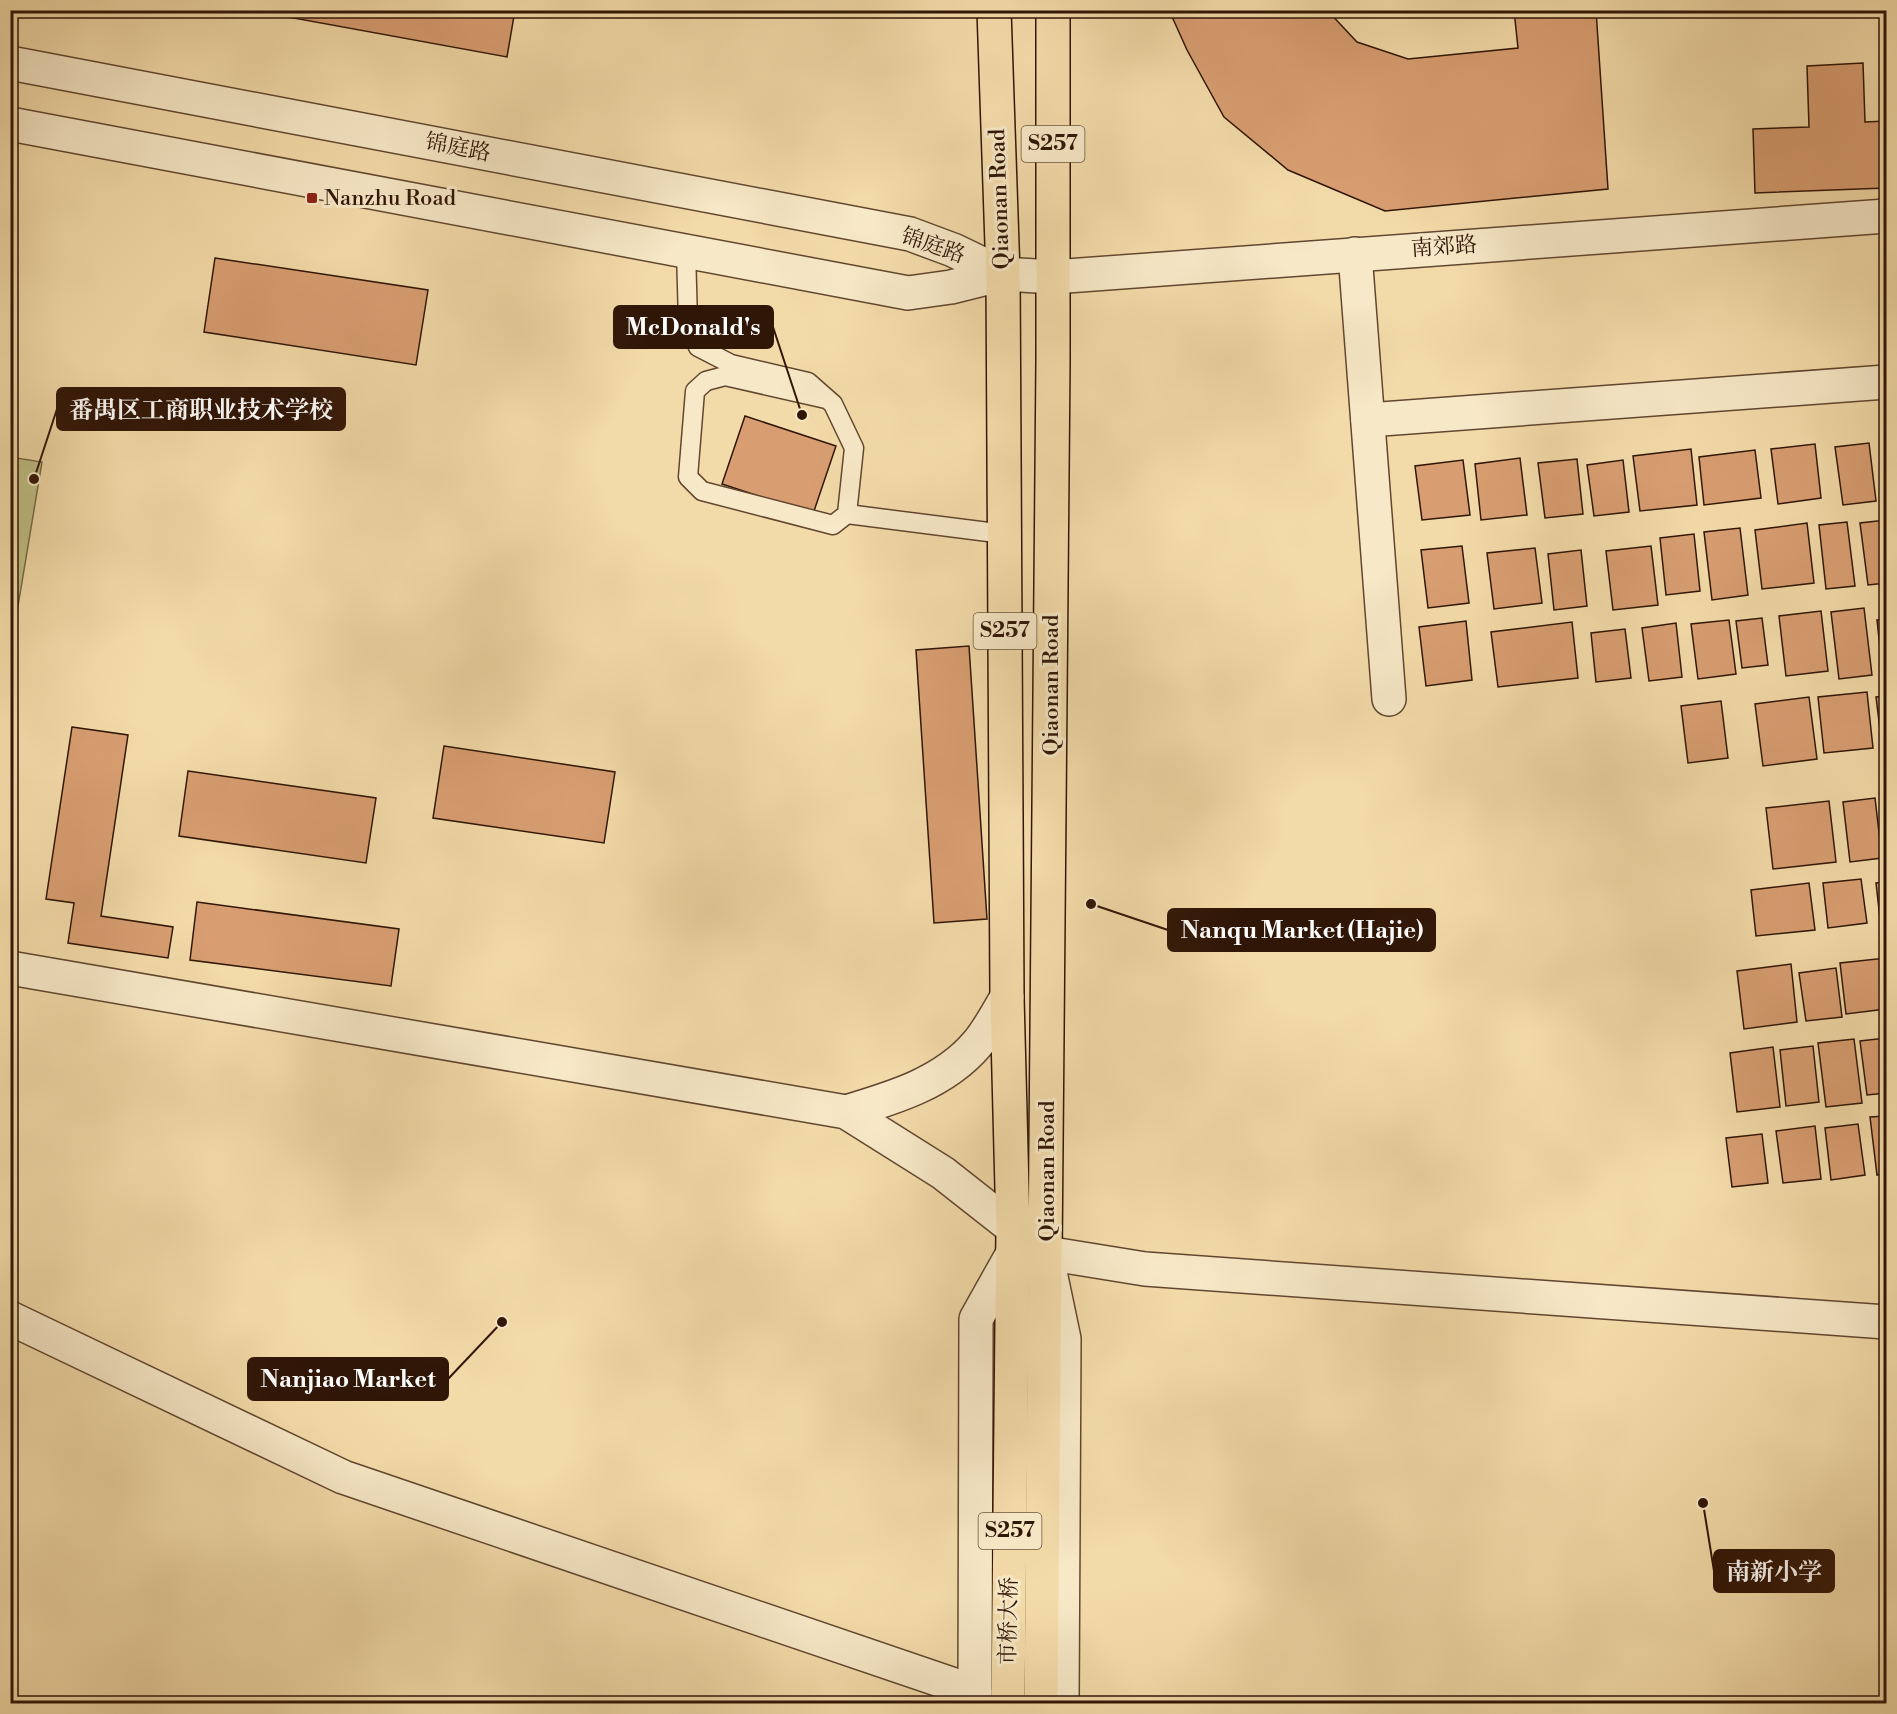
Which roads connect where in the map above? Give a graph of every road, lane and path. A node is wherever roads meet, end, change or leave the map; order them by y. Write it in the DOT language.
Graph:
graph roads {
  1 [pos="994,10"];
  2 [pos="1053,10"];
  3 [pos="10,63"];
  4 [pos="10,124"];
  5 [pos="1887,216"];
  6 [pos="686,251"];
  7 [pos="1355,254"];
  8 [pos="1003,274"];
  9 [pos="1053,277"];
  10 [pos="1887,382"];
  11 [pos="826,399"];
  12 [pos="1368,420"];
  13 [pos="847,514"];
  14 [pos="1004,534"];
  15 [pos="1389,699"];
  16 [pos="10,968"];
  17 [pos="1007,997"];
  18 [pos="846,1112"];
  19 [pos="1013,1240"];
  20 [pos="1046,1253"];
  21 [pos="10,1318"];
  22 [pos="1887,1322"];
  23 [pos="1012,1359"];
  24 [pos="1044,1360"];
  25 [pos="975,1698"];
  26 [pos="1008,1704"];
  27 [pos="1041,1704"];
  28 [pos="1062,1704"];
  1 -- 8 [label="main road, Qiaonan Road / S257"];
  2 -- 9 [label="main road, Qiaonan Road / S257"];
  3 -- 8 [label="street, 锦庭路"];
  4 -- 6 [label="street, 锦庭路"];
  5 -- 7 [label="street, 南郊路"];
  6 -- 8 [label="street, 锦庭路"];
  6 -- 11 [label="lane"];
  7 -- 9 [label="street, 南郊路"];
  7 -- 12 [label="street"];
  8 -- 9 [label="street, 南郊路"];
  8 -- 14 [label="main road, Qiaonan Road / S257"];
  9 -- 20 [label="main road, Qiaonan Road / S257"];
  10 -- 12 [label="street"];
  11 -- 13 [label="lane"];
  11 -- 13 [label="lane"];
  12 -- 15 [label="street"];
  13 -- 14 [label="lane"];
  14 -- 17 [label="main road, Qiaonan Road / S257"];
  16 -- 18 [label="street"];
  17 -- 18 [label="street"];
  17 -- 19 [label="main road, Qiaonan Road / S257"];
  18 -- 19 [label="street"];
  19 -- 23 [label="main road, Qiaonan Road / S257"];
  19 -- 25 [label="street"];
  20 -- 22 [label="street"];
  20 -- 24 [label="main road, Qiaonan Road / S257"];
  20 -- 28 [label="street"];
  21 -- 25 [label="street"];
  23 -- 26 [label="main road, 市桥大桥 / S257"];
  24 -- 27 [label="main road, 市桥大桥 / S257"];
}
